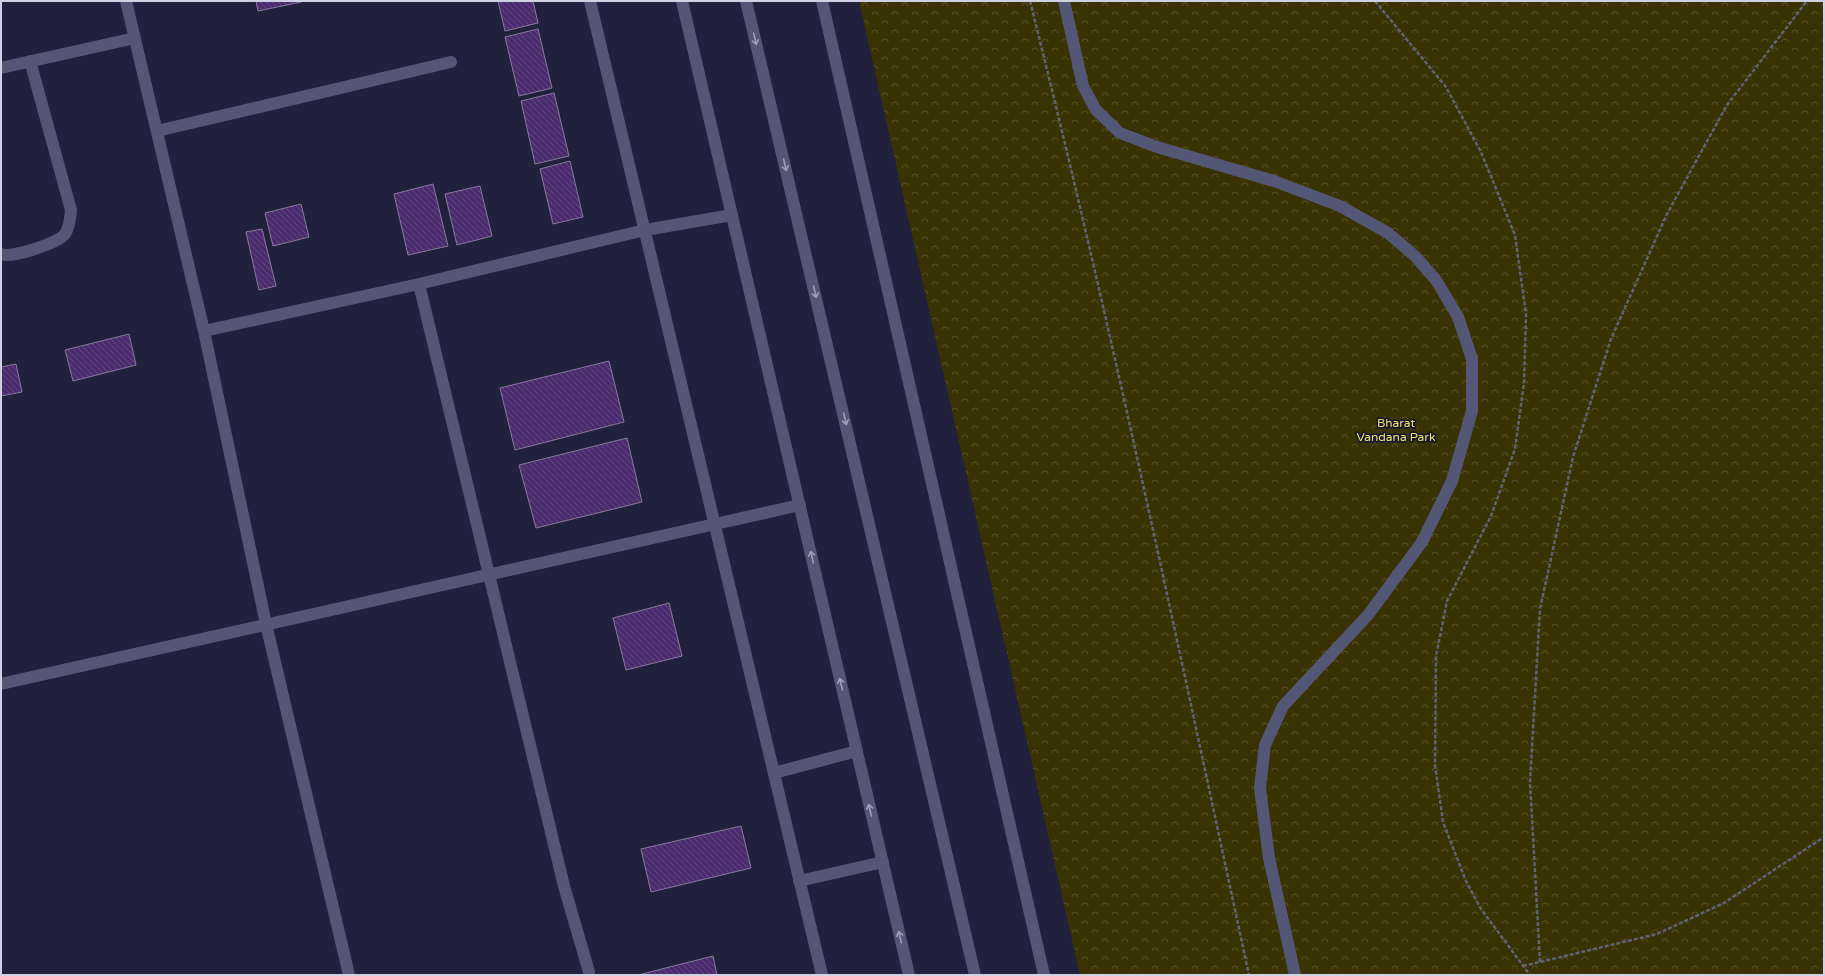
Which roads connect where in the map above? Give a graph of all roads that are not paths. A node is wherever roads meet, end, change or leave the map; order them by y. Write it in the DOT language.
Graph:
graph roads {
  1 [pos="126,1"];
  2 [pos="590,1"];
  3 [pos="682,1"];
  4 [pos="746,1"];
  5 [pos="822,1"];
  6 [pos="1064,1"];
  7 [pos="135,38"];
  8 [pos="30,61"];
  9 [pos="451,62"];
  10 [pos="1,68"];
  11 [pos="157,131"];
  12 [pos="732,215"];
  13 [pos="645,230"];
  14 [pos="1,254"];
  15 [pos="419,284"];
  16 [pos="204,331"];
  17 [pos="800,505"];
  18 [pos="715,524"];
  19 [pos="489,574"];
  20 [pos="266,624"];
  21 [pos="1,684"];
  22 [pos="857,751"];
  23 [pos="774,773"];
  24 [pos="882,862"];
  25 [pos="799,881"];
  26 [pos="589,972"];
  27 [pos="349,975"];
  28 [pos="822,975"];
  29 [pos="908,975"];
  30 [pos="975,975"];
  31 [pos="1044,975"];
  32 [pos="1295,975"];
  1 -- 7 [label="street"];
  2 -- 13 [label="street"];
  3 -- 12 [label="street"];
  4 -- 30 [label="street, one-way"];
  5 -- 31 [label="street"];
  6 -- 32 [label="street"];
  7 -- 8 [label="street"];
  7 -- 11 [label="street"];
  8 -- 10 [label="street"];
  8 -- 14 [label="street"];
  9 -- 11 [label="street"];
  11 -- 16 [label="street"];
  12 -- 13 [label="street"];
  12 -- 17 [label="street"];
  13 -- 15 [label="street"];
  13 -- 18 [label="street"];
  15 -- 16 [label="street"];
  15 -- 19 [label="street"];
  16 -- 20 [label="street"];
  17 -- 18 [label="street"];
  22 -- 17 [label="street, one-way"];
  18 -- 19 [label="street"];
  18 -- 23 [label="street"];
  19 -- 20 [label="street"];
  19 -- 26 [label="street"];
  20 -- 21 [label="street"];
  20 -- 27 [label="street"];
  22 -- 23 [label="street"];
  24 -- 22 [label="street, one-way"];
  23 -- 25 [label="street"];
  24 -- 25 [label="street"];
  29 -- 24 [label="street, one-way"];
  25 -- 28 [label="street"];
}
